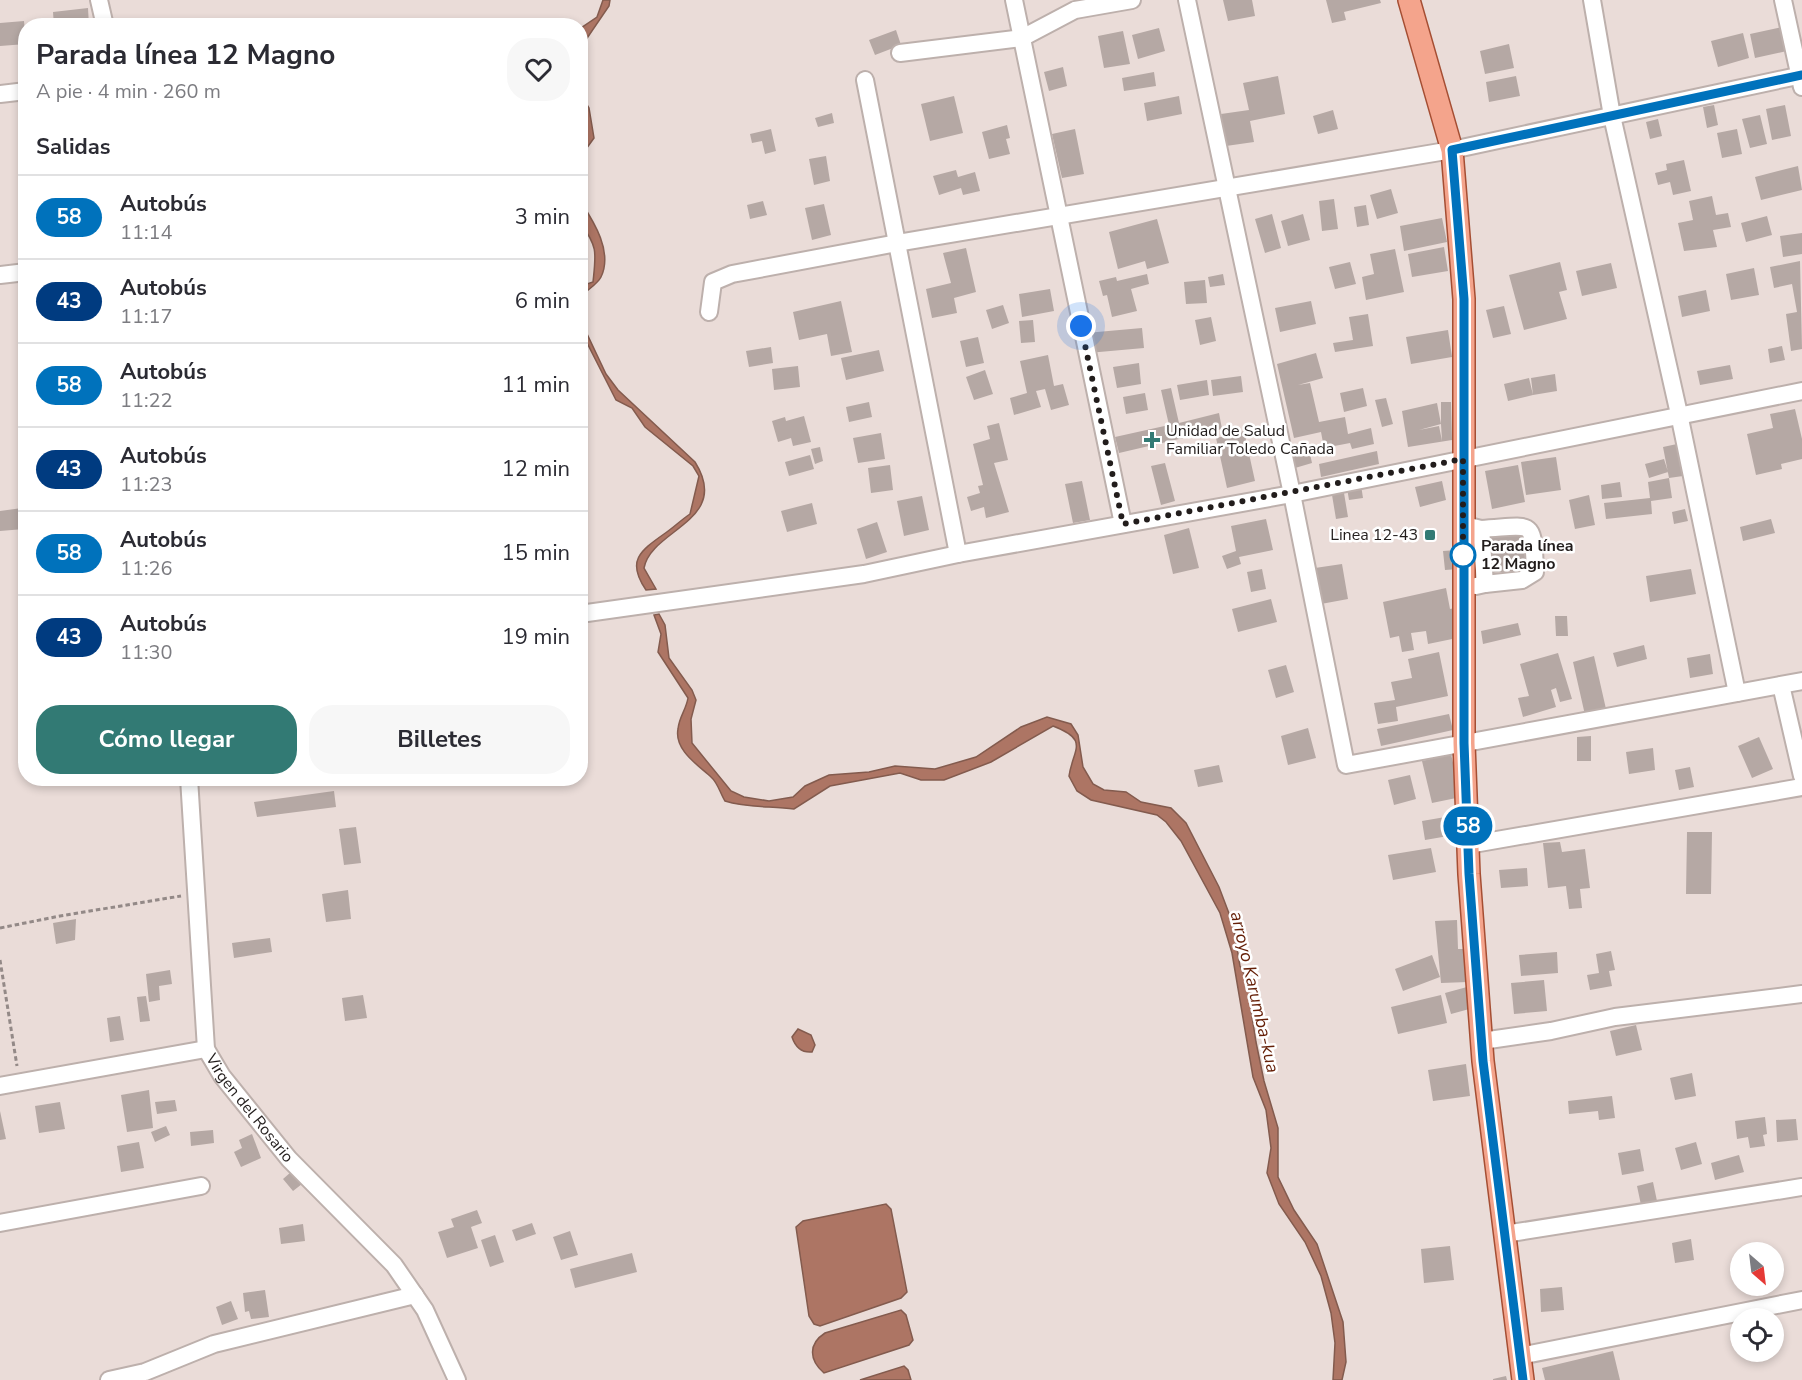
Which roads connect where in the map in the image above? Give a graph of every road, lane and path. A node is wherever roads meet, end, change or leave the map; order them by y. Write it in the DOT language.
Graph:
graph roads {
  1 [pos="99,0"];
  2 [pos="1014,0"];
  3 [pos="1132,0"];
  4 [pos="1187,0"];
  5 [pos="1592,0"];
  6 [pos="1783,0"];
  7 [pos="1415,2"];
  8 [pos="103,18"];
  9 [pos="1022,38"];
  10 [pos="900,54"];
  11 [pos="1801,79"];
  12 [pos="865,80"];
  13 [pos="18,92"];
  14 [pos="0,94"];
  15 [pos="1612,116"];
  16 [pos="1452,150"];
  17 [pos="1228,188"];
  18 [pos="1057,217"];
  19 [pos="897,243"];
  20 [pos="18,273"];
  21 [pos="0,276"];
  22 [pos="709,312"];
  23 [pos="1802,391"];
  24 [pos="1679,414"];
  25 [pos="1463,459"];
  26 [pos="1292,494"];
  27 [pos="1123,524"];
  28 [pos="1472,526"];
  29 [pos="958,554"];
  30 [pos="1485,584"];
  31 [pos="1464,589"];
  32 [pos="588,613"];
  33 [pos="1802,681"];
  34 [pos="1781,685"];
  35 [pos="1737,693"];
  36 [pos="1464,743"];
  37 [pos="1802,776"];
  38 [pos="189,786"];
  39 [pos="1802,788"];
  40 [pos="1468,845"];
  41 [pos="195,894"];
  42 [pos="0,928"];
  43 [pos="0,960"];
  44 [pos="1802,994"];
  45 [pos="1482,1041"];
  46 [pos="206,1048"];
  47 [pos="20,1083"];
  48 [pos="0,1086"];
  49 [pos="201,1186"];
  50 [pos="1802,1187"];
  51 [pos="0,1223"];
  52 [pos="1505,1234"];
  53 [pos="415,1295"];
  54 [pos="1802,1300"];
  55 [pos="1520,1356"];
  56 [pos="109,1380"];
  57 [pos="457,1380"];
  58 [pos="1523,1380"];
  1 -- 8 [label="street"];
  2 -- 9 [label="street"];
  3 -- 9 [label="street"];
  4 -- 17 [label="street"];
  5 -- 15 [label="street"];
  6 -- 11 [label="street"];
  7 -- 16 [label="main road"];
  9 -- 10 [label="street"];
  9 -- 18 [label="street"];
  11 -- 15 [label="street"];
  12 -- 19 [label="street"];
  13 -- 14 [label="street"];
  15 -- 16 [label="street"];
  15 -- 24 [label="street"];
  16 -- 17 [label="street"];
  16 -- 25 [label="main road"];
  17 -- 18 [label="street"];
  17 -- 26 [label="street"];
  18 -- 19 [label="street"];
  18 -- 27 [label="street"];
  19 -- 22 [label="street"];
  19 -- 29 [label="street"];
  20 -- 21 [label="street"];
  23 -- 24 [label="street"];
  24 -- 25 [label="street"];
  24 -- 35 [label="street"];
  25 -- 26 [label="street"];
  25 -- 28 [label="main road"];
  26 -- 27 [label="street"];
  26 -- 36 [label="street"];
  27 -- 29 [label="street"];
  28 -- 30 [label="street"];
  28 -- 30 [label="street"];
  28 -- 31 [label="main road"];
  29 -- 32 [label="street"];
  30 -- 31 [label="street"];
  31 -- 36 [label="main road"];
  33 -- 34 [label="street"];
  34 -- 35 [label="street"];
  34 -- 37 [label="street"];
  35 -- 36 [label="street"];
  36 -- 40 [label="main road"];
  38 -- 41 [label="street, Virgen del Rosario"];
  39 -- 40 [label="street"];
  40 -- 45 [label="main road"];
  41 -- 42 [label="path"];
  41 -- 46 [label="street, Virgen del Rosario"];
  43 -- 47 [label="path"];
  44 -- 45 [label="street"];
  45 -- 52 [label="main road"];
  46 -- 47 [label="street"];
  46 -- 53 [label="street, Virgen del Rosario"];
  47 -- 48 [label="street"];
  49 -- 51 [label="street"];
  50 -- 52 [label="street"];
  52 -- 55 [label="main road"];
  53 -- 56 [label="street"];
  53 -- 57 [label="street, Virgen del Rosario"];
  54 -- 55 [label="street"];
  55 -- 58 [label="main road"];
}
